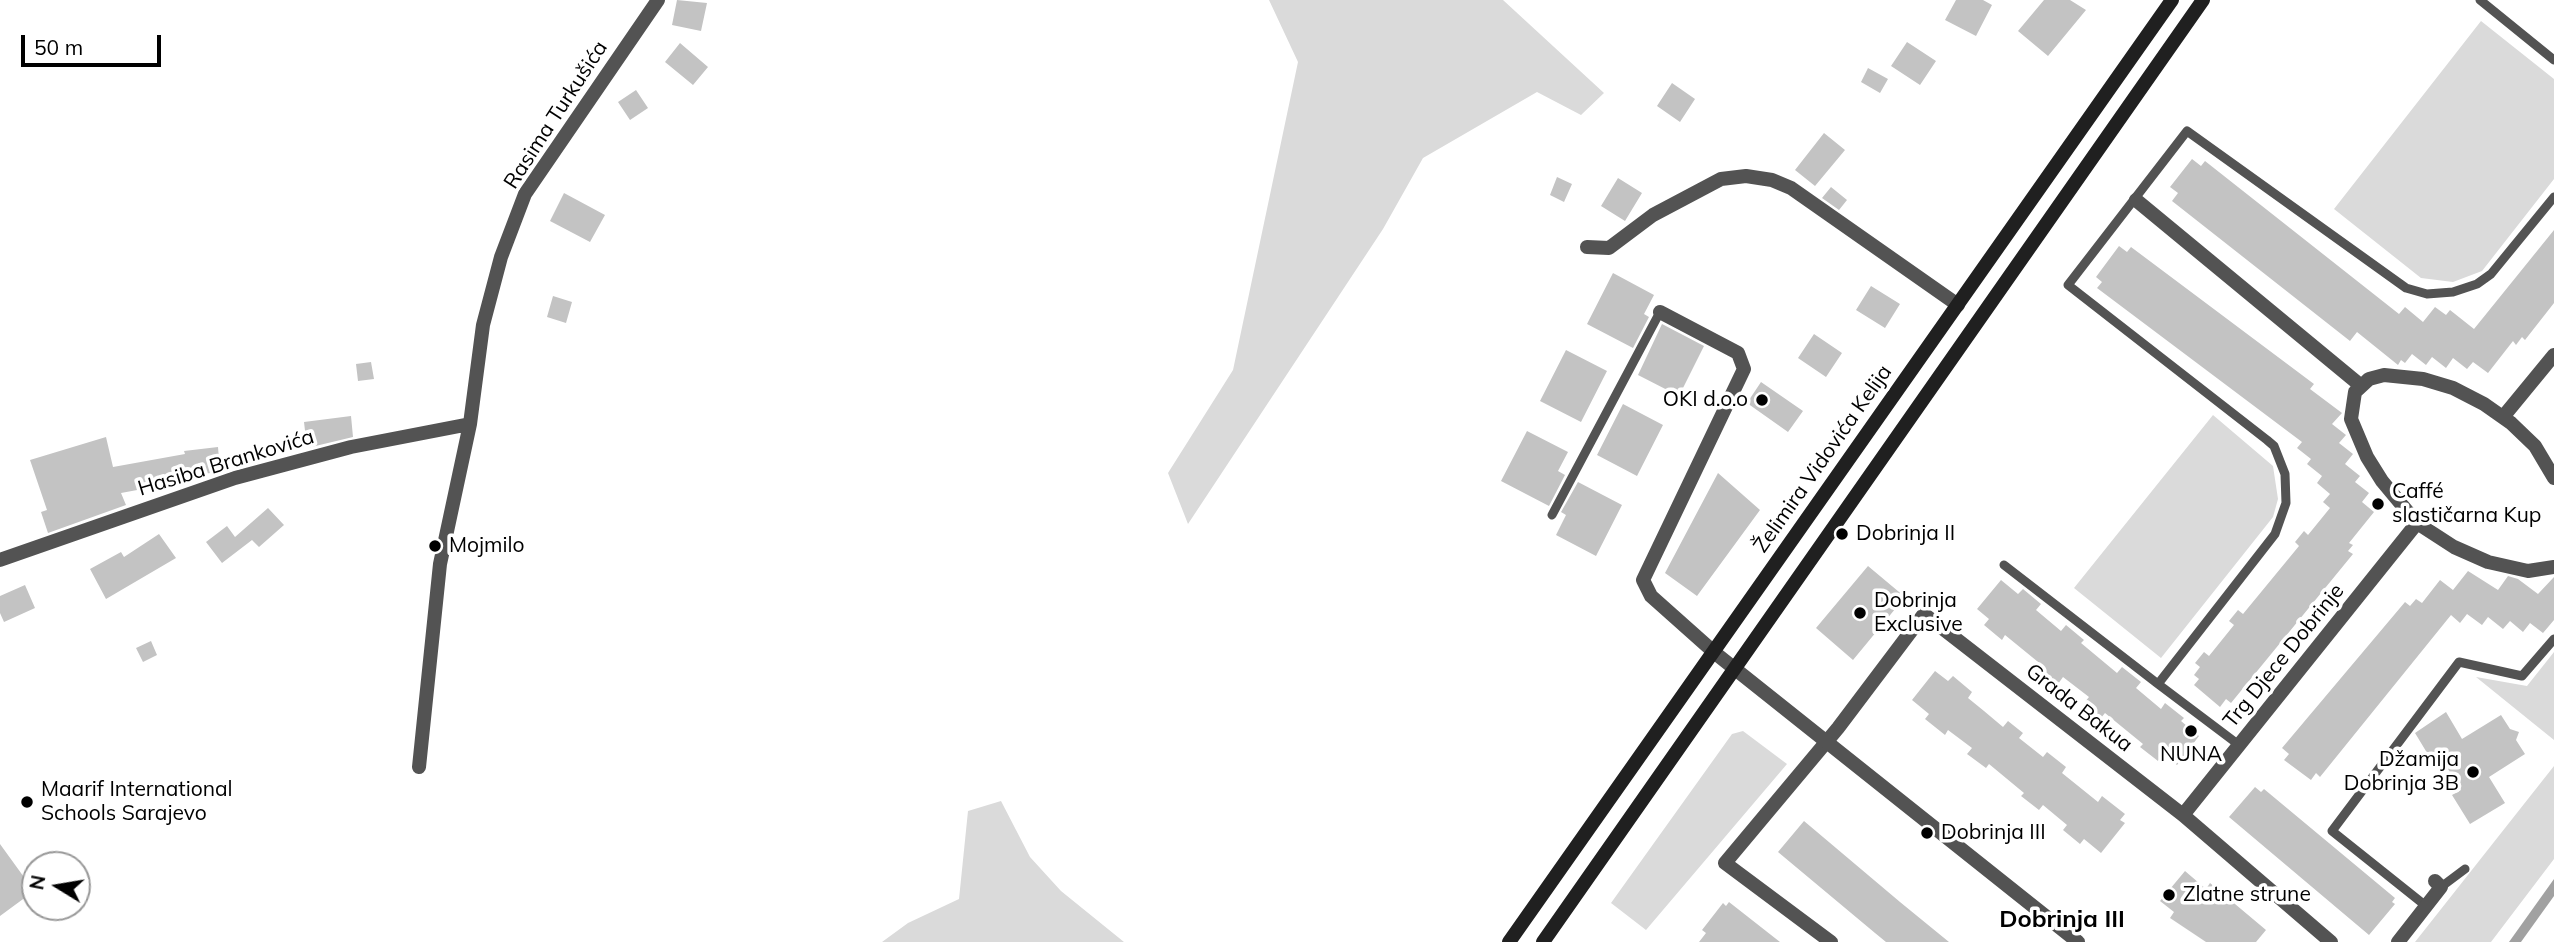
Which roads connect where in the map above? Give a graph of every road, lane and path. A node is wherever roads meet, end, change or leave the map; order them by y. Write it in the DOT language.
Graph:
graph roads {
  1 [pos="658,0"];
  2 [pos="2172,0"];
  3 [pos="2203,0"];
  4 [pos="2480,0"];
  5 [pos="2554,60"];
  6 [pos="2554,197"];
  7 [pos="2136,200"];
  8 [pos="1587,247"];
  9 [pos="1958,305"];
  10 [pos="1660,312"];
  11 [pos="2554,355"];
  12 [pos="2360,385"];
  13 [pos="2503,417"];
  14 [pos="470,424"];
  15 [pos="2554,478"];
  16 [pos="1552,515"];
  17 [pos="2417,523"];
  18 [pos="0,560"];
  19 [pos="2004,565"];
  20 [pos="2554,567"];
  21 [pos="2554,639"];
  22 [pos="1715,653"];
  23 [pos="1736,670"];
  24 [pos="2158,684"];
  25 [pos="1826,743"];
  26 [pos="2239,745"];
  27 [pos="419,767"];
  28 [pos="2183,815"];
  29 [pos="2465,869"];
  30 [pos="2438,884"];
  31 [pos="2426,906"];
  32 [pos="1509,942"];
  33 [pos="1543,942"];
  34 [pos="1832,942"];
  35 [pos="2078,942"];
  36 [pos="2331,942"];
  37 [pos="2398,942"];
  1 -- 14 [label="street, Rasima Turkušića"];
  2 -- 9 [label="main road, Želimira Vidovića Kelija"];
  3 -- 23 [label="main road"];
  4 -- 5 [label="lane"];
  6 -- 7 [label="lane"];
  7 -- 12 [label="street"];
  7 -- 24 [label="lane"];
  8 -- 9 [label="street"];
  9 -- 22 [label="main road, Želimira Vidovića Kelija"];
  10 -- 16 [label="lane"];
  10 -- 22 [label="street"];
  11 -- 13 [label="street"];
  12 -- 13 [label="street"];
  12 -- 17 [label="street"];
  13 -- 15 [label="street"];
  14 -- 18 [label="street, Hasiba Brankovića"];
  14 -- 27 [label="street, Rasima Turkušića"];
  17 -- 20 [label="street"];
  17 -- 26 [label="street, Trg Djece Dobrinje"];
  19 -- 24 [label="lane"];
  21 -- 31 [label="lane"];
  22 -- 23 [label="street"];
  22 -- 32 [label="main road, Želimira Vidovića Kelija"];
  23 -- 25 [label="street"];
  23 -- 33 [label="main road"];
  24 -- 26 [label="lane"];
  25 -- 28 [label="street, Grada Bakua"];
  25 -- 34 [label="street, Grada Bakua"];
  25 -- 35 [label="street"];
  26 -- 28 [label="street, Trg Djece Dobrinje"];
  28 -- 36 [label="street, Grada Bakua"];
  29 -- 30 [label="lane"];
  30 -- 31 [label="street"];
  31 -- 37 [label="street"];
}
